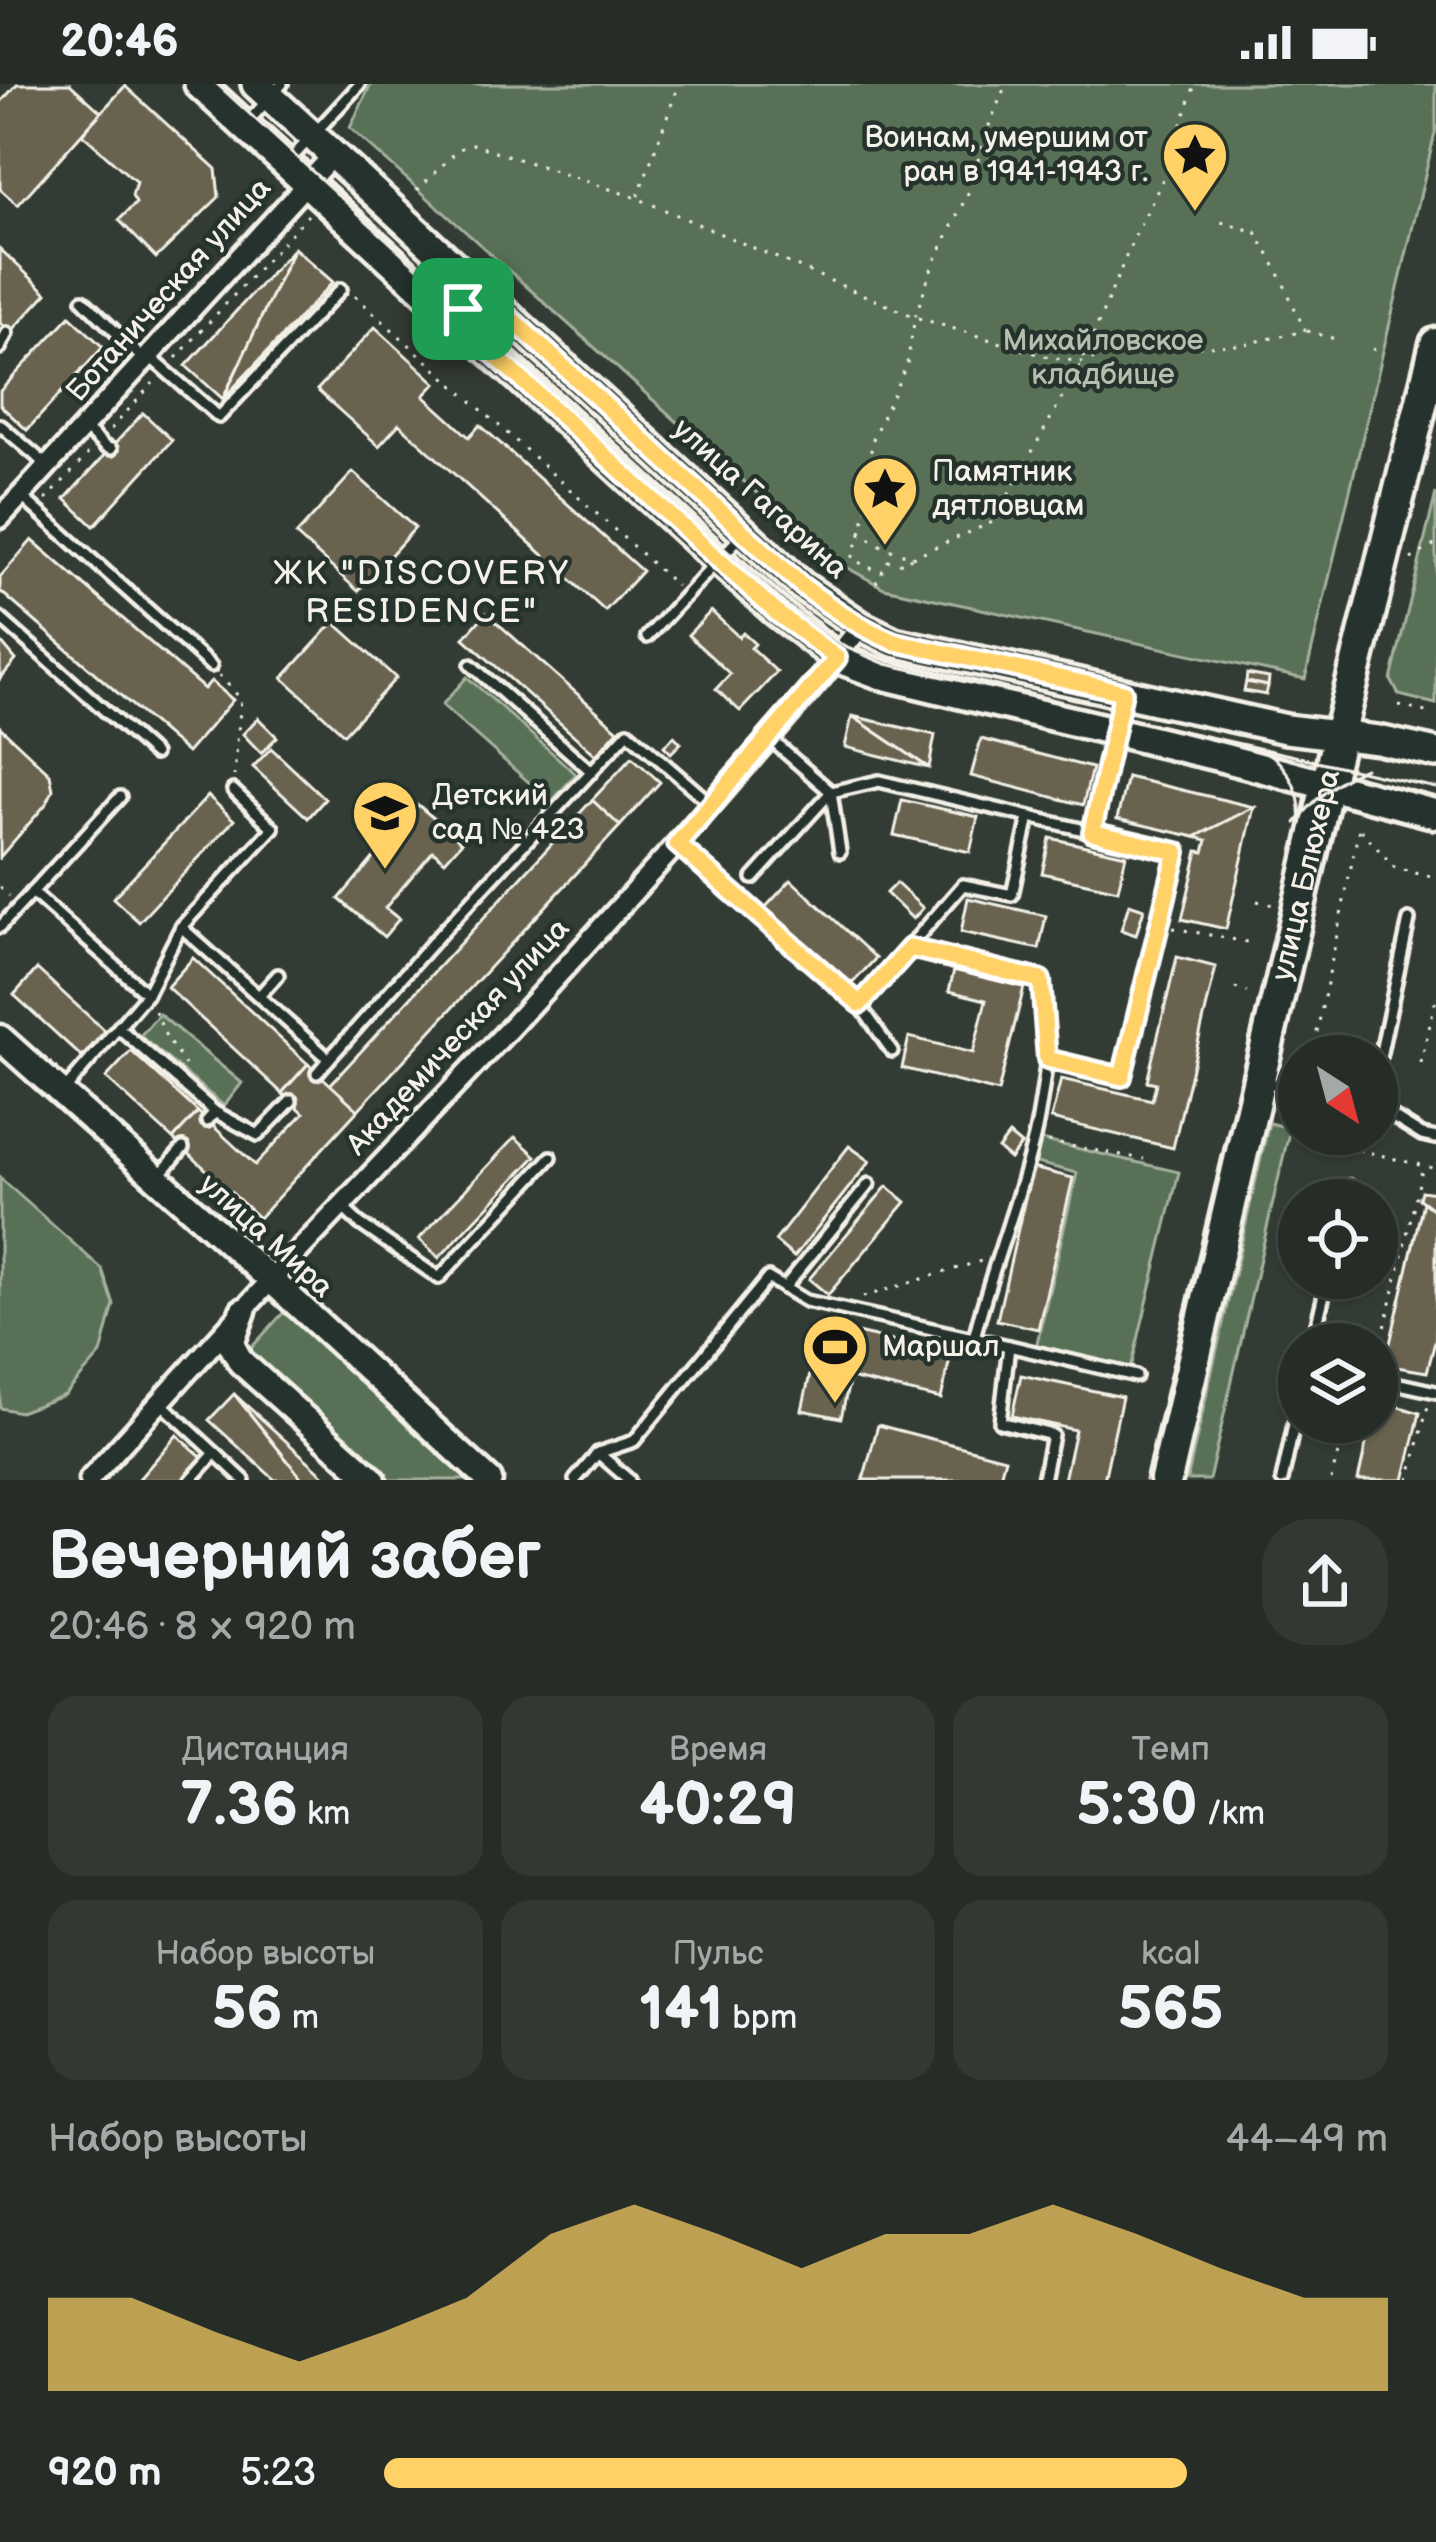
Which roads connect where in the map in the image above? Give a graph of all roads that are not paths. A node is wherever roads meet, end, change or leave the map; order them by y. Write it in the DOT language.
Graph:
graph roads {
  1 [pos="199,84"];
  2 [pos="359,86"];
  3 [pos="269,88"];
  4 [pos="244,125"];
  5 [pos="323,146"];
  6 [pos="297,174"];
  7 [pos="343,288"];
  8 [pos="480,290"];
  9 [pos="83,300"];
  10 [pos="447,326"];
  11 [pos="7,333"];
  12 [pos="1436,344"];
  13 [pos="0,348"];
  14 [pos="147,359"];
  15 [pos="1431,390"];
  16 [pos="0,425"];
  17 [pos="84,427"];
  18 [pos="111,448"];
  19 [pos="48,466"];
  20 [pos="21,496"];
  21 [pos="0,518"];
  22 [pos="745,532"];
  23 [pos="718,560"];
  24 [pos="0,618"];
  25 [pos="860,626"];
  26 [pos="647,637"];
  27 [pos="837,658"];
  28 [pos="471,665"];
  29 [pos="211,666"];
  30 [pos="1123,692"];
  31 [pos="1113,731"];
  32 [pos="1339,735"];
  33 [pos="768,737"];
  34 [pos="1436,753"];
  35 [pos="154,754"];
  36 [pos="592,772"];
  37 [pos="1327,786"];
  38 [pos="233,790"];
  39 [pos="831,792"];
  40 [pos="120,797"];
  41 [pos="711,804"];
  42 [pos="1436,814"];
  43 [pos="1029,817"];
  44 [pos="1092,832"];
  45 [pos="677,844"];
  46 [pos="840,852"];
  47 [pos="754,878"];
  48 [pos="32,892"];
  49 [pos="1409,920"];
  50 [pos="0,927"];
  51 [pos="181,927"];
  52 [pos="910,948"];
  53 [pos="278,975"];
  54 [pos="147,994"];
  55 [pos="259,996"];
  56 [pos="860,1004"];
  57 [pos="120,1029"];
  58 [pos="1385,1035"];
  59 [pos="0,1038"];
  60 [pos="892,1051"];
  61 [pos="329,1059"];
  62 [pos="1047,1059"];
  63 [pos="317,1072"];
  64 [pos="1259,1081"];
  65 [pos="1278,1085"];
  66 [pos="62,1093"];
  67 [pos="291,1101"];
  68 [pos="1398,1120"];
  69 [pos="1436,1138"];
  70 [pos="183,1148"];
  71 [pos="551,1157"];
  72 [pos="157,1177"];
  73 [pos="868,1184"];
  74 [pos="341,1206"];
  75 [pos="271,1280"];
  76 [pos="784,1288"];
  77 [pos="243,1311"];
  78 [pos="974,1338"];
  79 [pos="1009,1346"];
  80 [pos="1136,1376"];
  81 [pos="1398,1384"];
  82 [pos="1436,1392"];
  83 [pos="160,1402"];
  84 [pos="1290,1443"];
  85 [pos="598,1453"];
  86 [pos="214,1454"];
  87 [pos="88,1480"];
  88 [pos="191,1480"];
  89 [pos="244,1480"];
  90 [pos="373,1480"];
  91 [pos="489,1480"];
  92 [pos="575,1480"];
  93 [pos="629,1480"];
  94 [pos="1043,1480"];
  95 [pos="1166,1480"];
  96 [pos="1282,1480"];
  1 -- 4 [label="main road"];
  2 -- 5 [label="lane"];
  3 -- 4 [label="lane"];
  3 -- 5 [label="main road, улица Гагарина"];
  4 -- 6 [label="main road"];
  5 -- 6 [label="street, Ботаническая улица"];
  5 -- 6 [label="lane"];
  5 -- 8 [label="main road, улица Гагарина"];
  6 -- 10 [label="main road"];
  6 -- 14 [label="street, Ботаническая улица"];
  7 -- 14 [label="lane"];
  8 -- 10 [label="lane"];
  8 -- 22 [label="main road, улица Гагарина"];
  9 -- 14 [label="lane"];
  10 -- 23 [label="main road"];
  11 -- 13 [label="lane"];
  12 -- 15 [label="main road, улица Блюхера"];
  14 -- 17 [label="street, Ботаническая улица"];
  15 -- 32 [label="main road, улица Блюхера"];
  16 -- 19 [label="lane"];
  17 -- 18 [label="lane"];
  17 -- 19 [label="street, Ботаническая улица"];
  19 -- 20 [label="street, Ботаническая улица"];
  20 -- 21 [label="street, Ботаническая улица"];
  20 -- 29 [label="lane"];
  22 -- 23 [label="lane"];
  22 -- 25 [label="main road, улица Гагарина"];
  23 -- 26 [label="lane"];
  23 -- 27 [label="main road"];
  24 -- 35 [label="lane"];
  25 -- 27 [label="street, Академическая улица"];
  25 -- 30 [label="main road, улица Гагарина"];
  27 -- 31 [label="main road"];
  27 -- 33 [label="street, Академическая улица"];
  28 -- 36 [label="lane"];
  30 -- 31 [label="lane"];
  30 -- 32 [label="main road, улица Гагарина"];
  31 -- 37 [label="main road"];
  31 -- 44 [label="lane"];
  32 -- 34 [label="main road, улица Гагарина"];
  32 -- 37 [label="main road, улица Блюхера"];
  33 -- 39 [label="lane"];
  33 -- 41 [label="street, Академическая улица"];
  36 -- 41 [label="lane"];
  36 -- 61 [label="lane"];
  37 -- 42 [label="main road"];
  37 -- 64 [label="main road, улица Блюхера"];
  38 -- 51 [label="lane"];
  39 -- 43 [label="lane"];
  39 -- 46 [label="lane"];
  39 -- 47 [label="lane"];
  40 -- 48 [label="lane"];
  41 -- 45 [label="street, Академическая улица"];
  43 -- 44 [label="lane"];
  43 -- 52 [label="lane"];
  44 -- 62 [label="lane"];
  45 -- 56 [label="lane"];
  45 -- 74 [label="street, Академическая улица"];
  48 -- 50 [label="lane"];
  48 -- 54 [label="lane"];
  49 -- 58 [label="lane"];
  51 -- 54 [label="lane"];
  51 -- 55 [label="lane"];
  52 -- 56 [label="lane"];
  52 -- 62 [label="lane"];
  53 -- 55 [label="lane"];
  54 -- 57 [label="lane"];
  55 -- 61 [label="lane"];
  56 -- 60 [label="lane"];
  57 -- 66 [label="lane"];
  57 -- 67 [label="lane"];
  59 -- 66 [label="street, улица Мира"];
  61 -- 63 [label="lane"];
  62 -- 78 [label="lane"];
  64 -- 65 [label="lane"];
  64 -- 95 [label="main road, улица Блюхера"];
  66 -- 72 [label="street, улица Мира"];
  68 -- 69 [label="lane"];
  70 -- 72 [label="lane"];
  71 -- 74 [label="lane"];
  72 -- 75 [label="street, улица Мира"];
  73 -- 76 [label="lane"];
  74 -- 75 [label="street, Академическая улица"];
  75 -- 77 [label="street, Академическая улица"];
  75 -- 91 [label="street, улица Мира"];
  76 -- 78 [label="lane"];
  76 -- 85 [label="lane"];
  77 -- 83 [label="street, Академическая улица"];
  77 -- 90 [label="street"];
  78 -- 79 [label="lane"];
  79 -- 80 [label="lane"];
  79 -- 94 [label="lane"];
  81 -- 82 [label="lane"];
  83 -- 86 [label="lane"];
  83 -- 87 [label="street, Академическая улица"];
  84 -- 96 [label="lane"];
  85 -- 92 [label="lane"];
  85 -- 93 [label="lane"];
  86 -- 88 [label="lane"];
  86 -- 89 [label="lane"];
}
